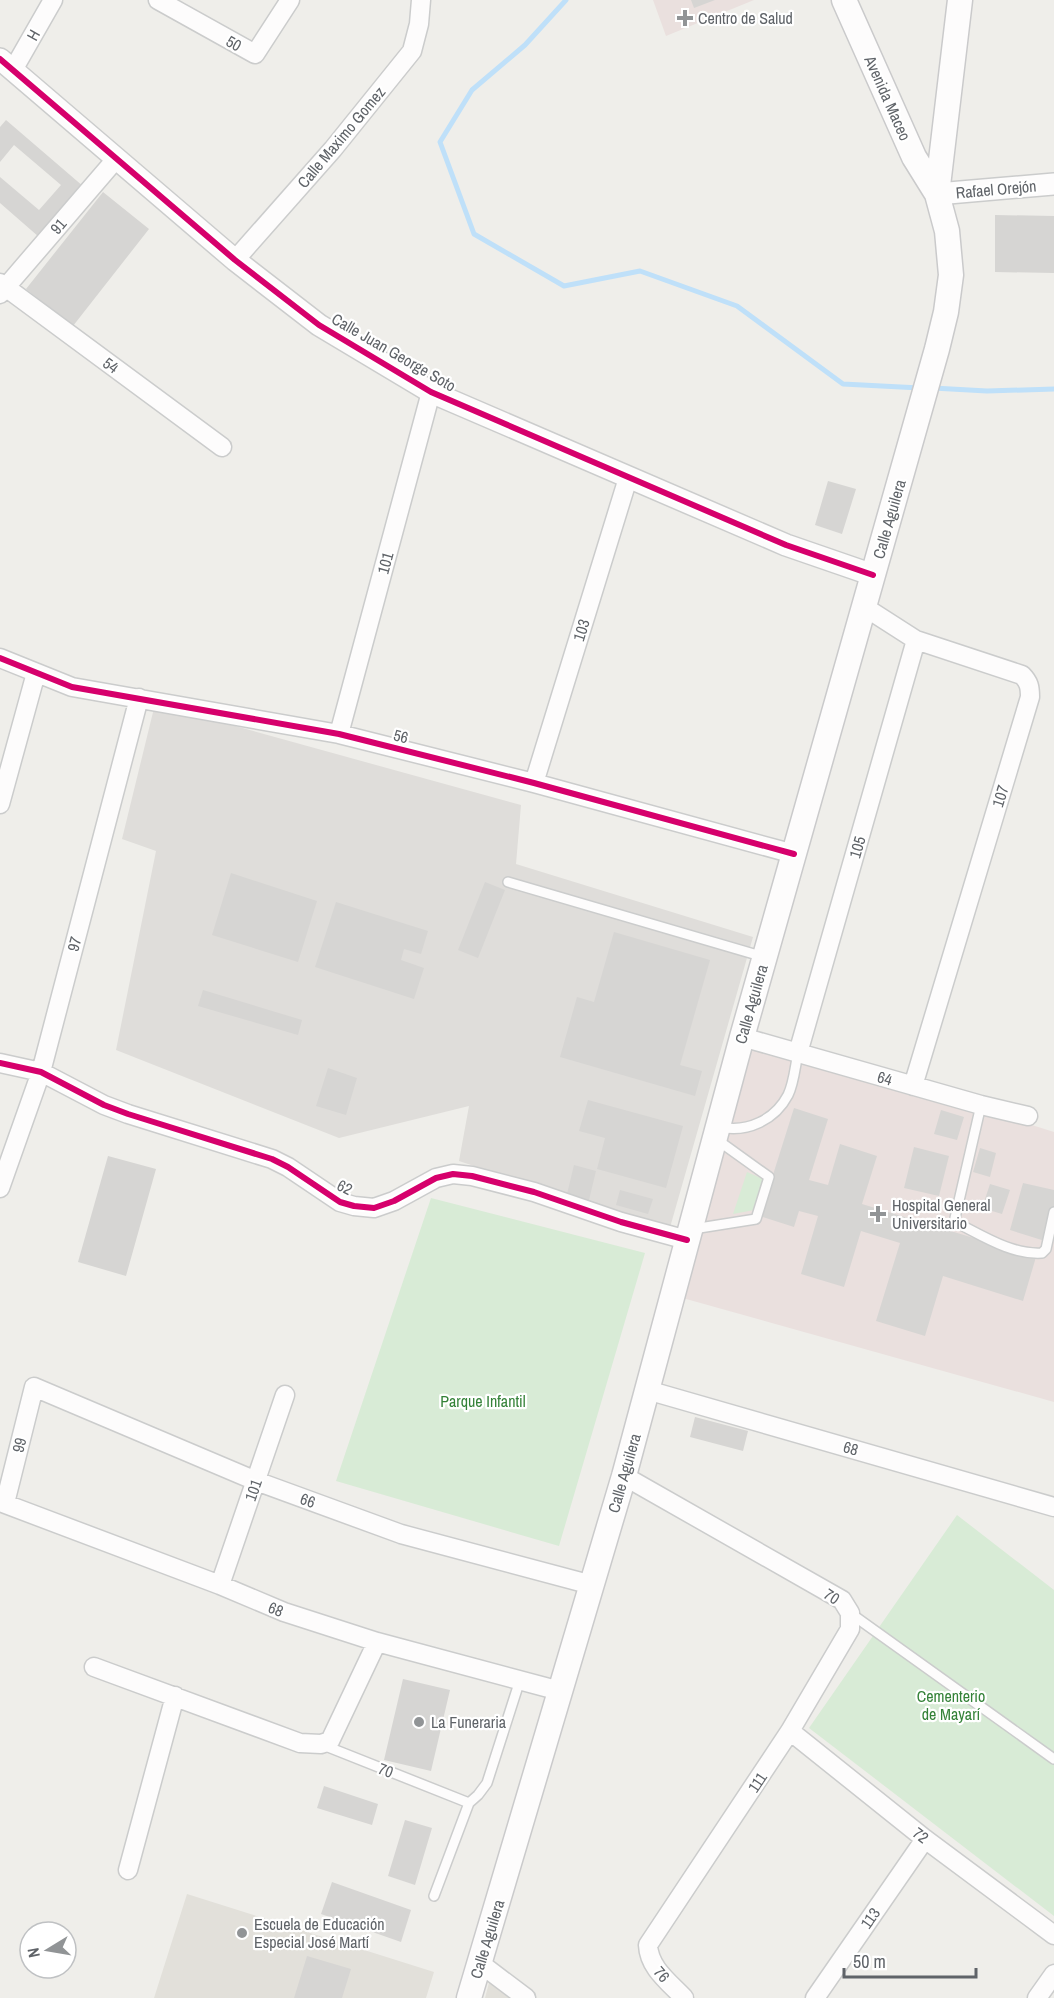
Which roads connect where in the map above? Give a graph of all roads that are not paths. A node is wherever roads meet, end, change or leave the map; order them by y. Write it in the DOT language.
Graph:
graph roads {
  1 [pos="53,0"];
  2 [pos="158,0"];
  3 [pos="290,0"];
  4 [pos="421,0"];
  5 [pos="844,0"];
  6 [pos="960,0"];
  7 [pos="7,64"];
  8 [pos="943,147"];
  9 [pos="912,152"];
  10 [pos="116,159"];
  11 [pos="1054,184"];
  12 [pos="937,194"];
  13 [pos="235,260"];
  14 [pos="2,288"];
  15 [pos="431,392"];
  16 [pos="222,447"];
  17 [pos="628,478"];
  18 [pos="873,574"];
  19 [pos="863,606"];
  20 [pos="916,640"];
  21 [pos="0,658"];
  22 [pos="36,673"];
  23 [pos="139,698"];
  24 [pos="339,734"];
  25 [pos="534,783"];
  26 [pos="0,804"];
  27 [pos="794,854"];
  28 [pos="508,882"];
  29 [pos="764,957"];
  30 [pos="742,1036"];
  31 [pos="798,1053"];
  32 [pos="0,1063"];
  33 [pos="40,1072"];
  34 [pos="913,1086"];
  35 [pos="981,1105"];
  36 [pos="1028,1116"];
  37 [pos="716,1132"];
  38 [pos="0,1188"];
  39 [pos="1054,1212"];
  40 [pos="688,1235"];
  41 [pos="34,1388"];
  42 [pos="647,1390"];
  43 [pos="285,1395"];
  44 [pos="624,1476"];
  45 [pos="256,1481"];
  46 [pos="2,1503"];
  47 [pos="1054,1507"];
  48 [pos="220,1585"];
  49 [pos="592,1585"];
  50 [pos="850,1613"];
  51 [pos="377,1642"];
  52 [pos="94,1667"];
  53 [pos="520,1680"];
  54 [pos="560,1691"];
  55 [pos="176,1696"];
  56 [pos="790,1731"];
  57 [pos="321,1744"];
  58 [pos="1054,1760"];
  59 [pos="469,1803"];
  60 [pos="926,1839"];
  61 [pos="128,1870"];
  62 [pos="434,1896"];
  63 [pos="1054,1935"];
  64 [pos="648,1945"];
  65 [pos="481,1964"];
  66 [pos="1054,1974"];
  67 [pos="470,1998"];
  68 [pos="526,1998"];
  69 [pos="684,1998"];
  70 [pos="815,1998"];
  71 [pos="1037,1998"];
  1 -- 7 [label="street, H"];
  2 -- 3 [label="street, 50"];
  4 -- 13 [label="street, Calle Maximo Gomez"];
  5 -- 9 [label="main road, Avenida Maceo"];
  6 -- 8 [label="main road, Calle Aguilera"];
  7 -- 10 [label="street, Calle Juan George Soto"];
  8 -- 9 [label="main road"];
  8 -- 12 [label="main road, Calle Aguilera"];
  9 -- 12 [label="main road, Avenida Maceo"];
  10 -- 13 [label="street, Calle Juan George Soto"];
  10 -- 14 [label="street, 91"];
  11 -- 12 [label="street, Rafael Orejón"];
  12 -- 18 [label="main road, Calle Aguilera"];
  13 -- 15 [label="street, Calle Juan George Soto"];
  14 -- 16 [label="street, 54"];
  15 -- 17 [label="street, Calle Juan George Soto"];
  15 -- 24 [label="street, 101"];
  17 -- 18 [label="street, Calle Juan George Soto"];
  17 -- 25 [label="street, 103"];
  18 -- 19 [label="main road, Calle Aguilera"];
  19 -- 20 [label="street, 107"];
  19 -- 27 [label="main road, Calle Aguilera"];
  20 -- 31 [label="street, 105"];
  20 -- 34 [label="street, 107"];
  21 -- 22 [label="street, 56"];
  22 -- 23 [label="street, 56"];
  22 -- 26 [label="street"];
  23 -- 24 [label="street, 56"];
  23 -- 33 [label="street, 97"];
  24 -- 25 [label="street, 56"];
  25 -- 27 [label="street, 56"];
  27 -- 29 [label="main road, Calle Aguilera"];
  28 -- 29 [label="lane"];
  29 -- 30 [label="main road, Calle Aguilera"];
  30 -- 31 [label="street, 64"];
  30 -- 37 [label="main road, Calle Aguilera"];
  31 -- 34 [label="street, 64"];
  31 -- 37 [label="lane"];
  32 -- 33 [label="street, 62"];
  33 -- 38 [label="street, 97"];
  33 -- 40 [label="street, 62"];
  34 -- 35 [label="street, 64"];
  35 -- 36 [label="street, 64"];
  35 -- 39 [label="lane"];
  37 -- 40 [label="main road, Calle Aguilera"];
  37 -- 40 [label="lane"];
  40 -- 42 [label="main road, Calle Aguilera"];
  41 -- 45 [label="street, 66"];
  41 -- 46 [label="street, 99"];
  42 -- 44 [label="main road, Calle Aguilera"];
  42 -- 47 [label="street, 68"];
  43 -- 45 [label="street, 101"];
  44 -- 49 [label="main road, Calle Aguilera"];
  44 -- 50 [label="street, 70"];
  45 -- 48 [label="street, 101"];
  45 -- 49 [label="street, 66"];
  46 -- 48 [label="street, 68"];
  48 -- 51 [label="street, 68"];
  49 -- 54 [label="main road, Calle Aguilera"];
  50 -- 56 [label="street, 111"];
  50 -- 58 [label="lane"];
  51 -- 53 [label="street, 68"];
  51 -- 57 [label="street"];
  52 -- 55 [label="street, 70"];
  53 -- 54 [label="street, 68"];
  53 -- 59 [label="lane"];
  54 -- 65 [label="main road, Calle Aguilera"];
  55 -- 57 [label="street, 70"];
  55 -- 61 [label="street"];
  56 -- 60 [label="street, 72"];
  56 -- 64 [label="street, 111"];
  57 -- 59 [label="lane, 70"];
  59 -- 62 [label="lane"];
  60 -- 63 [label="street, 72"];
  60 -- 70 [label="street, 113"];
  64 -- 69 [label="street, 76"];
  65 -- 67 [label="main road, Calle Aguilera"];
  65 -- 68 [label="street"];
  66 -- 71 [label="street"];
}
